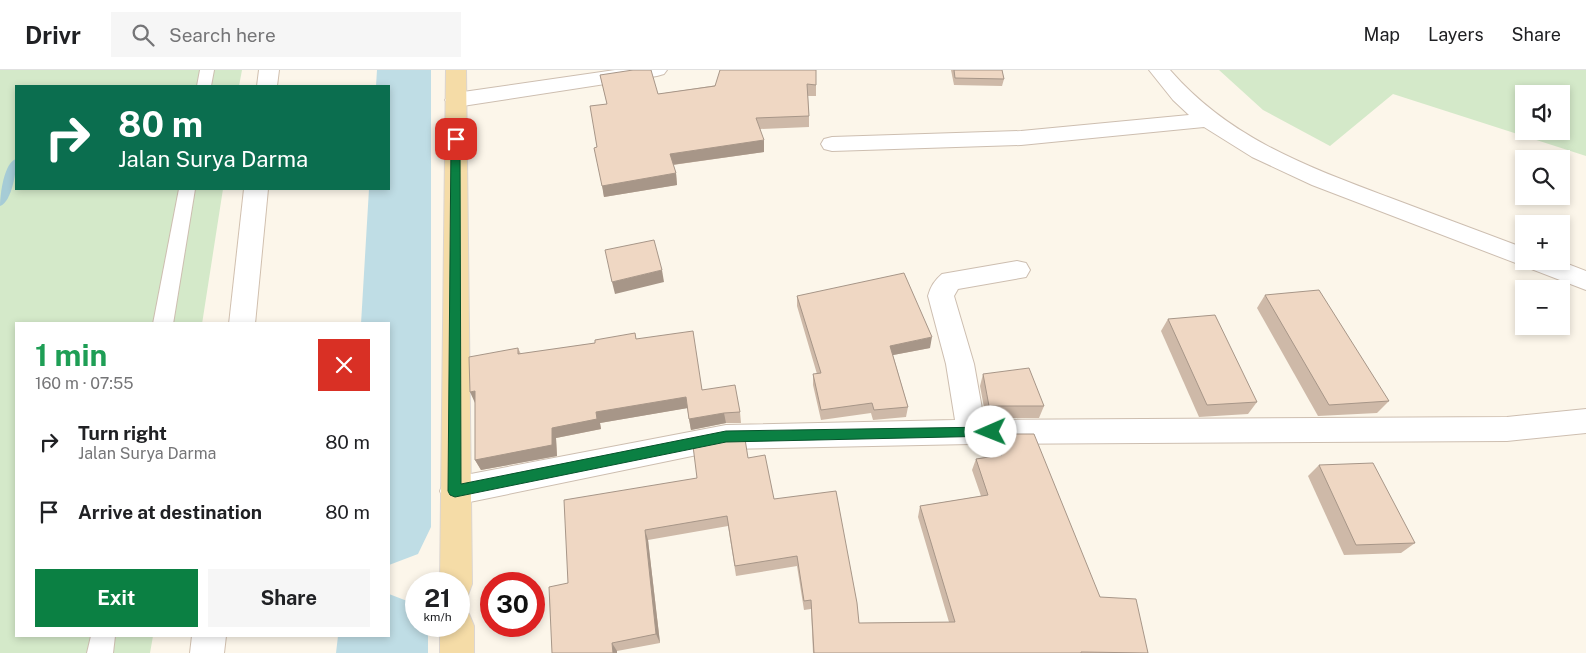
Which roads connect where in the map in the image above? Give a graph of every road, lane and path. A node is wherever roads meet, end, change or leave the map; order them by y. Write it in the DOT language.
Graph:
graph roads {
  1 [pos="207,70"];
  2 [pos="269,70"];
  3 [pos="456,70"];
  4 [pos="657,70"];
  5 [pos="1159,70"];
  6 [pos="204,85"];
  7 [pos="267,85"];
  8 [pos="456,100"];
  9 [pos="1208,120"];
  10 [pos="832,144"];
  11 [pos="187,190"];
  12 [pos="256,190"];
  13 [pos="1515,255"];
  14 [pos="1017,270"];
  15 [pos="1557,270"];
  16 [pos="1586,281"];
  17 [pos="163,322"];
  18 [pos="242,322"];
  19 [pos="1586,421"];
  20 [pos="971,432"];
  21 [pos="455,491"];
  22 [pos="456,572"];
  23 [pos="103,637"];
  24 [pos="209,637"];
  25 [pos="456,637"];
  26 [pos="100,653"];
  27 [pos="207,653"];
  28 [pos="457,653"];
  1 -- 6 [label="lane"];
  2 -- 7 [label="street"];
  3 -- 8 [label="main road"];
  4 -- 8 [label="street"];
  5 -- 9 [label="street"];
  8 -- 21 [label="main road"];
  9 -- 10 [label="street"];
  9 -- 13 [label="street"];
  11 -- 17 [label="lane"];
  12 -- 18 [label="street"];
  14 -- 20 [label="street"];
  15 -- 16 [label="street"];
  19 -- 20 [label="street"];
  20 -- 21 [label="street"];
  21 -- 22 [label="main road"];
  23 -- 26 [label="lane"];
  24 -- 27 [label="street"];
  25 -- 28 [label="main road"];
}
